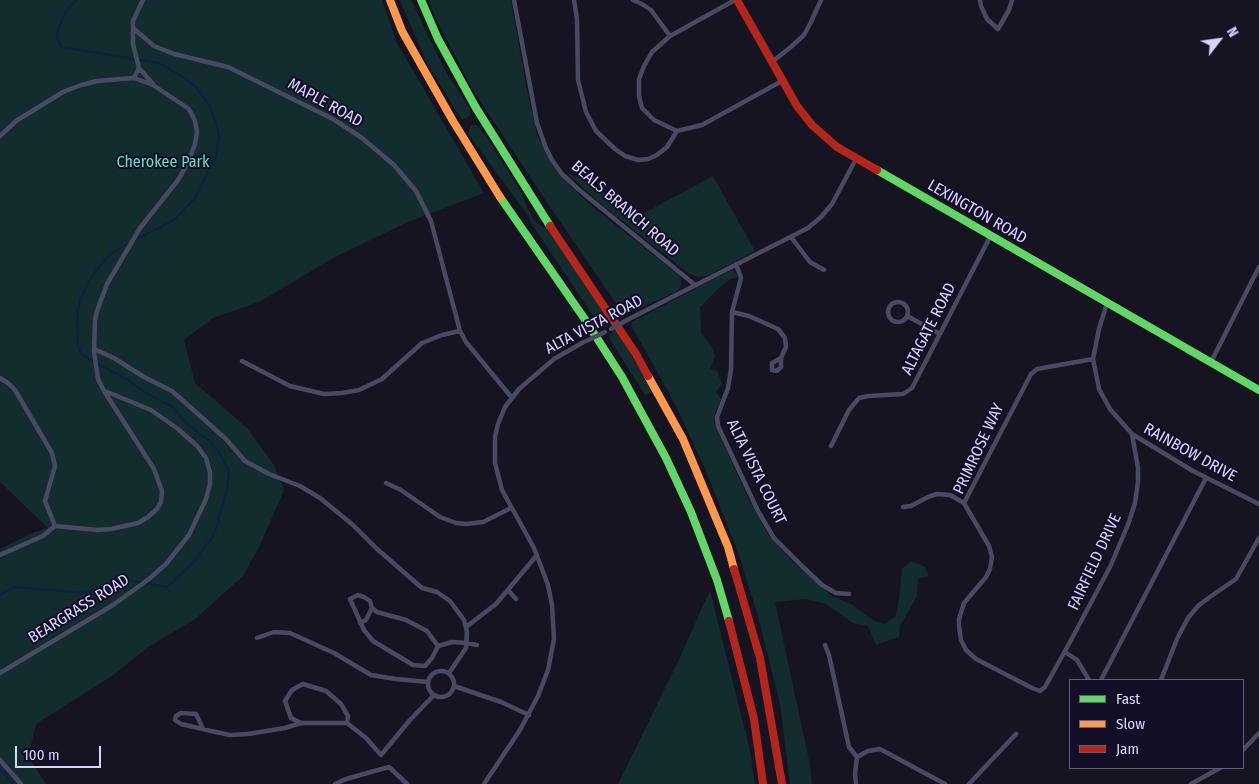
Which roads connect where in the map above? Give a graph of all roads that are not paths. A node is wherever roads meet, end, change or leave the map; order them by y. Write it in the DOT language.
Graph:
graph roads {
  1 [pos="143,0"];
  2 [pos="390,0"];
  3 [pos="421,0"];
  4 [pos="515,0"];
  5 [pos="574,0"];
  6 [pos="633,0"];
  7 [pos="736,0"];
  8 [pos="821,0"];
  9 [pos="980,0"];
  10 [pos="1012,0"];
  11 [pos="133,28"];
  12 [pos="670,36"];
  13 [pos="772,62"];
  14 [pos="139,68"];
  15 [pos="134,78"];
  16 [pos="782,81"];
  17 [pos="153,86"];
  18 [pos="677,131"];
  19 [pos="0,136"];
  20 [pos="856,159"];
  21 [pos="791,236"];
  22 [pos="991,236"];
  23 [pos="736,264"];
  24 [pos="1259,267"];
  25 [pos="824,270"];
  26 [pos="696,285"];
  27 [pos="1107,303"];
  28 [pos="732,312"];
  29 [pos="907,316"];
  30 [pos="460,331"];
  31 [pos="940,334"];
  32 [pos="94,350"];
  33 [pos="781,358"];
  34 [pos="1093,359"];
  35 [pos="242,361"];
  36 [pos="1211,362"];
  37 [pos="0,378"];
  38 [pos="1259,390"];
  39 [pos="104,391"];
  40 [pos="512,398"];
  41 [pos="1132,434"];
  42 [pos="831,446"];
  43 [pos="1206,478"];
  44 [pos="386,483"];
  45 [pos="964,503"];
  46 [pos="1259,504"];
  47 [pos="903,507"];
  48 [pos="511,508"];
  49 [pos="54,526"];
  50 [pos="1259,538"];
  51 [pos="0,555"];
  52 [pos="537,555"];
  53 [pos="508,590"];
  54 [pos="850,594"];
  55 [pos="516,599"];
  56 [pos="372,608"];
  57 [pos="360,623"];
  58 [pos="466,627"];
  59 [pos="257,638"];
  60 [pos="467,642"];
  61 [pos="477,645"];
  62 [pos="825,645"];
  63 [pos="438,646"];
  64 [pos="1065,652"];
  65 [pos="0,673"];
  66 [pos="449,673"];
  67 [pos="1088,679"];
  68 [pos="1102,679"];
  69 [pos="1161,679"];
  70 [pos="428,682"];
  71 [pos="454,686"];
  72 [pos="1042,690"];
  73 [pos="434,694"];
  74 [pos="529,714"];
  75 [pos="301,723"];
  76 [pos="347,723"];
  77 [pos="203,729"];
  78 [pos="1259,733"];
  79 [pos="1016,734"];
  80 [pos="1244,749"];
  81 [pos="857,757"];
  82 [pos="0,760"];
  83 [pos="1218,769"];
  84 [pos="21,784"];
  85 [pos="335,784"];
  86 [pos="407,784"];
  87 [pos="484,784"];
  88 [pos="763,784"];
  89 [pos="782,784"];
  90 [pos="856,784"];
  91 [pos="945,784"];
  92 [pos="969,784"];
  93 [pos="1192,784"];
  1 -- 11 [label="street"];
  2 -- 88 [label="main road"];
  3 -- 89 [label="main road"];
  4 -- 26 [label="street, BEALS BRANCH ROAD"];
  5 -- 18 [label="street"];
  6 -- 12 [label="street"];
  7 -- 12 [label="street"];
  7 -- 13 [label="main road, LEXINGTON ROAD"];
  8 -- 13 [label="street"];
  9 -- 10 [label="street"];
  11 -- 14 [label="street"];
  11 -- 30 [label="street, MAPLE ROAD"];
  12 -- 18 [label="street"];
  13 -- 16 [label="main road, LEXINGTON ROAD"];
  14 -- 15 [label="street"];
  14 -- 17 [label="street"];
  15 -- 17 [label="street"];
  15 -- 19 [label="street"];
  16 -- 18 [label="street"];
  16 -- 20 [label="main road, LEXINGTON ROAD"];
  17 -- 32 [label="street"];
  20 -- 21 [label="street, ALTA VISTA ROAD"];
  20 -- 22 [label="main road, LEXINGTON ROAD"];
  21 -- 23 [label="street, ALTA VISTA ROAD"];
  21 -- 25 [label="street"];
  22 -- 27 [label="main road, LEXINGTON ROAD"];
  22 -- 31 [label="street, ALTAGATE ROAD"];
  23 -- 26 [label="street, ALTA VISTA ROAD"];
  23 -- 28 [label="street, ALTA VISTA COURT"];
  24 -- 36 [label="street"];
  26 -- 40 [label="street, ALTA VISTA ROAD, bridge"];
  27 -- 34 [label="street, RAINBOW DRIVE"];
  27 -- 36 [label="main road, LEXINGTON ROAD"];
  28 -- 33 [label="street"];
  28 -- 54 [label="street, ALTA VISTA COURT"];
  29 -- 29 [label="street"];
  29 -- 31 [label="street"];
  30 -- 35 [label="street"];
  30 -- 40 [label="street, MAPLE ROAD"];
  31 -- 42 [label="street, ALTAGATE ROAD"];
  32 -- 39 [label="street"];
  32 -- 58 [label="street"];
  34 -- 41 [label="street, RAINBOW DRIVE"];
  34 -- 45 [label="street, PRIMROSE WAY"];
  36 -- 38 [label="main road, LEXINGTON ROAD"];
  37 -- 49 [label="street"];
  39 -- 49 [label="street"];
  39 -- 65 [label="street, BEARGRASS ROAD"];
  40 -- 48 [label="street, ALTA VISTA ROAD"];
  41 -- 43 [label="street, RAINBOW DRIVE"];
  41 -- 64 [label="street, FAIRFIELD DRIVE"];
  43 -- 46 [label="street, RAINBOW DRIVE"];
  43 -- 68 [label="street"];
  44 -- 48 [label="street"];
  45 -- 47 [label="street"];
  45 -- 72 [label="street, PRIMROSE WAY"];
  48 -- 52 [label="street, ALTA VISTA ROAD"];
  49 -- 51 [label="street"];
  50 -- 69 [label="street"];
  52 -- 53 [label="street"];
  52 -- 74 [label="street, ALTA VISTA ROAD"];
  53 -- 55 [label="street"];
  53 -- 58 [label="street"];
  56 -- 57 [label="street"];
  56 -- 57 [label="street"];
  56 -- 63 [label="street"];
  57 -- 63 [label="street"];
  58 -- 60 [label="street"];
  59 -- 70 [label="street"];
  60 -- 61 [label="street"];
  60 -- 63 [label="street"];
  60 -- 66 [label="street"];
  62 -- 81 [label="street"];
  64 -- 67 [label="street"];
  64 -- 72 [label="street, FAIRFIELD DRIVE"];
  66 -- 70 [label="street"];
  66 -- 71 [label="street"];
  70 -- 73 [label="street"];
  71 -- 73 [label="street"];
  71 -- 74 [label="street"];
  73 -- 76 [label="street"];
  74 -- 87 [label="street, ALTA VISTA ROAD"];
  75 -- 76 [label="street"];
  75 -- 76 [label="street"];
  75 -- 77 [label="street"];
  77 -- 77 [label="street"];
  78 -- 80 [label="street"];
  79 -- 92 [label="street"];
  81 -- 90 [label="street"];
  81 -- 91 [label="street"];
  82 -- 84 [label="street"];
  83 -- 93 [label="street"];
  85 -- 86 [label="street"];
}
